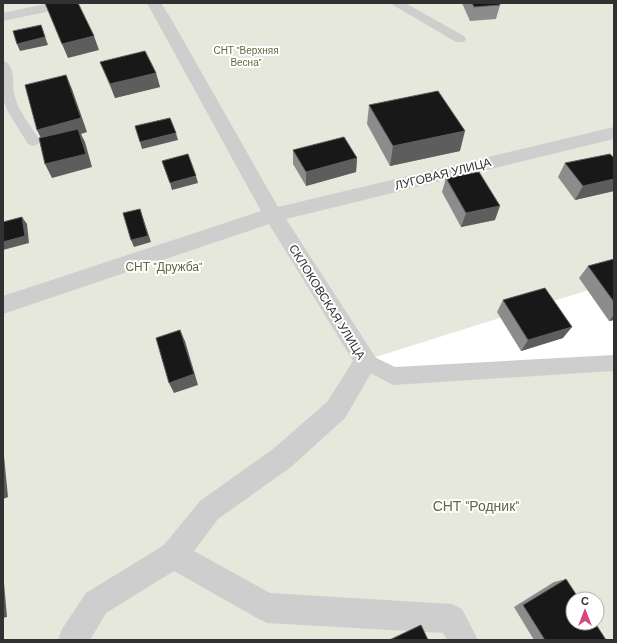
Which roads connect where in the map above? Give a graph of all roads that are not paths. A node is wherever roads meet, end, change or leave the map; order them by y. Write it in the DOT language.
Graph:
graph roads {
  1 [pos="70,3"];
  2 [pos="154,3"];
  3 [pos="397,3"];
  4 [pos="3,17"];
  5 [pos="460,39"];
  6 [pos="3,65"];
  7 [pos="614,133"];
  8 [pos="32,141"];
  9 [pos="273,216"];
  10 [pos="3,305"];
  11 [pos="366,361"];
  12 [pos="614,363"];
  13 [pos="174,555"];
  14 [pos="458,629"];
  15 [pos="73,640"];
  1 -- 4 [label="street"];
  2 -- 9 [label="street, СКЛОКОВСКАЯ УЛИЦА"];
  3 -- 5 [label="lane"];
  6 -- 8 [label="lane"];
  7 -- 9 [label="street, ЛУГОВАЯ УЛИЦА"];
  9 -- 10 [label="street, ЛУГОВАЯ УЛИЦА"];
  9 -- 11 [label="street, СКЛОКОВСКАЯ УЛИЦА"];
  11 -- 12 [label="lane"];
  11 -- 13 [label="street, СКЛОКОВСКАЯ УЛИЦА"];
  13 -- 14 [label="street"];
  13 -- 15 [label="street"];
}
